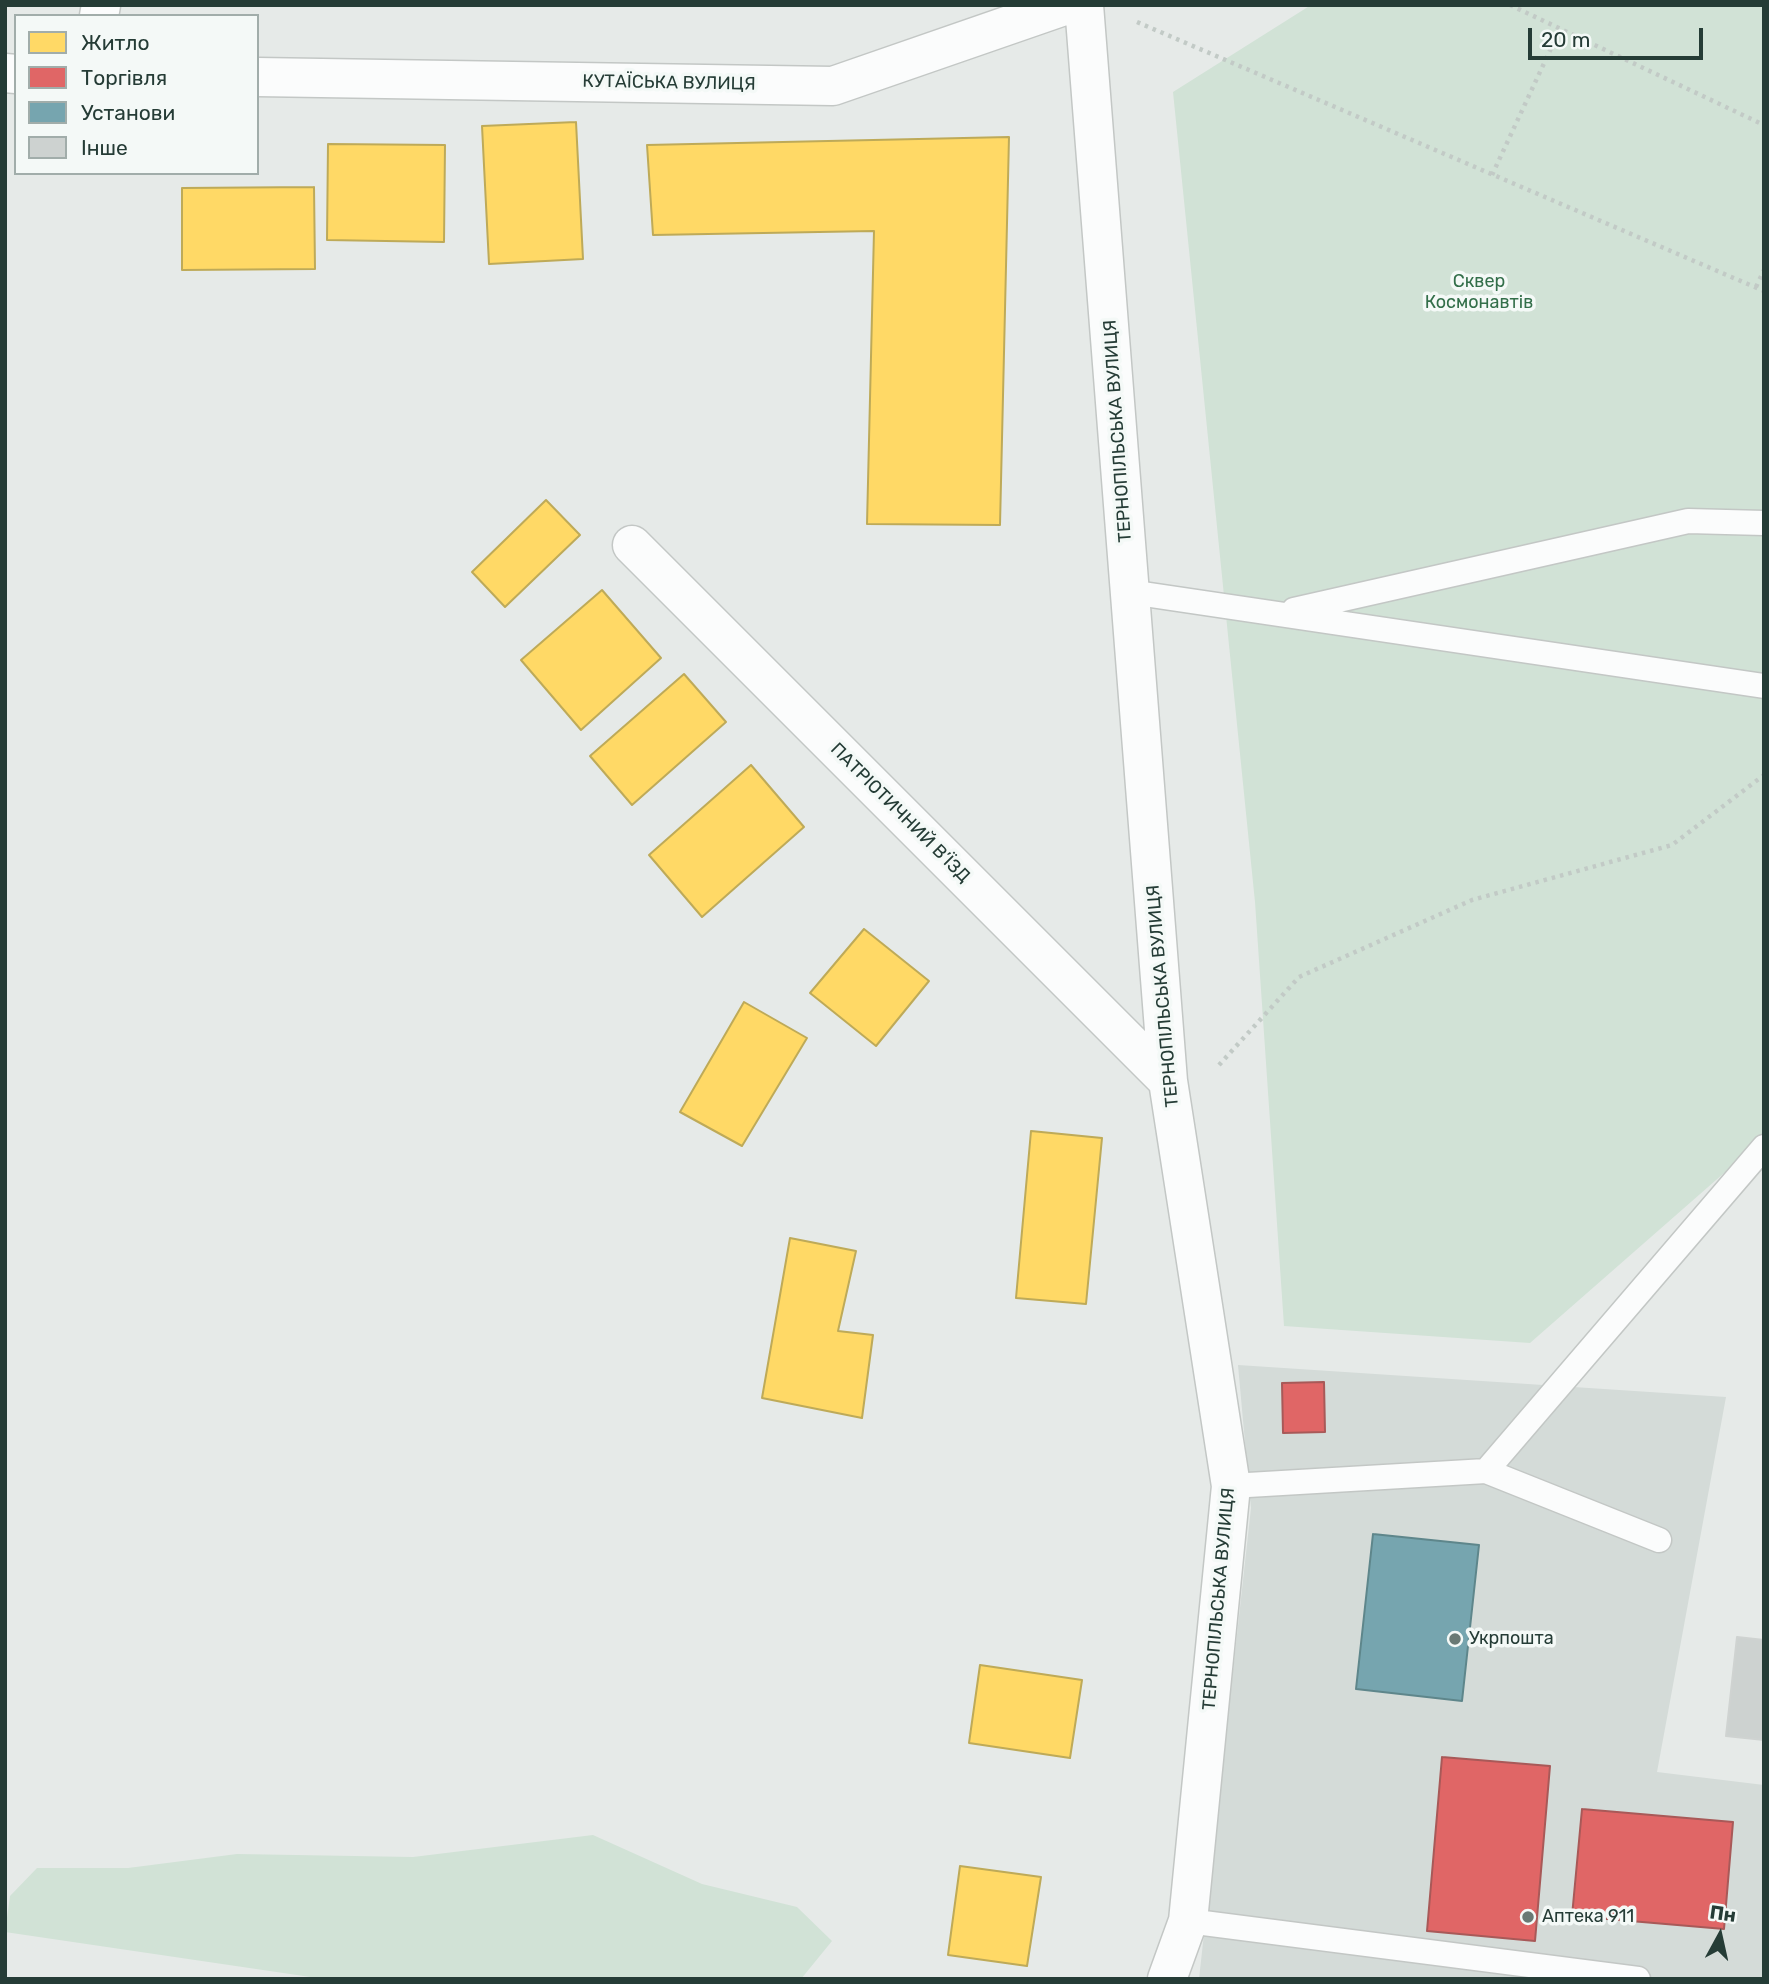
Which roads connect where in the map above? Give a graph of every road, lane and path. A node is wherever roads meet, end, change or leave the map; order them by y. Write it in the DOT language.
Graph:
graph roads {
  1 [pos="1067,5"];
  2 [pos="1084,5"];
  3 [pos="1510,5"];
  4 [pos="1136,22"];
  5 [pos="1560,29"];
  6 [pos="259,77"];
  7 [pos="1764,125"];
  8 [pos="1492,175"];
  9 [pos="1764,270"];
  10 [pos="1756,287"];
  11 [pos="1764,291"];
  12 [pos="1764,523"];
  13 [pos="632,545"];
  14 [pos="1130,592"];
  15 [pos="1280,614"];
  16 [pos="1764,686"];
  17 [pos="1764,775"];
  18 [pos="1171,1098"];
  19 [pos="1764,1147"];
  20 [pos="1486,1471"];
  21 [pos="1231,1486"];
  22 [pos="1659,1539"];
  23 [pos="1188,1920"];
  24 [pos="1167,1979"];
  25 [pos="1638,1979"];
  1 -- 6 [label="street, КУТАЇСЬКА ВУЛИЦЯ"];
  2 -- 14 [label="street, ТЕРНОПІЛЬСЬКА ВУЛИЦЯ"];
  3 -- 5 [label="path"];
  4 -- 8 [label="path"];
  5 -- 7 [label="path"];
  5 -- 8 [label="path"];
  8 -- 10 [label="path"];
  9 -- 10 [label="path"];
  10 -- 11 [label="path"];
  12 -- 15 [label="lane"];
  13 -- 18 [label="street, ПАТРІОТИЧНИЙ В’ЇЗД"];
  14 -- 15 [label="lane"];
  14 -- 18 [label="street, ТЕРНОПІЛЬСЬКА ВУЛИЦЯ"];
  15 -- 16 [label="lane"];
  17 -- 18 [label="path"];
  18 -- 21 [label="street, ТЕРНОПІЛЬСЬКА ВУЛИЦЯ"];
  19 -- 20 [label="lane"];
  20 -- 21 [label="lane"];
  20 -- 22 [label="lane"];
  21 -- 23 [label="street, ТЕРНОПІЛЬСЬКА ВУЛИЦЯ"];
  23 -- 24 [label="street, ТЕРНОПІЛЬСЬКА ВУЛИЦЯ"];
  23 -- 25 [label="lane"];
}
